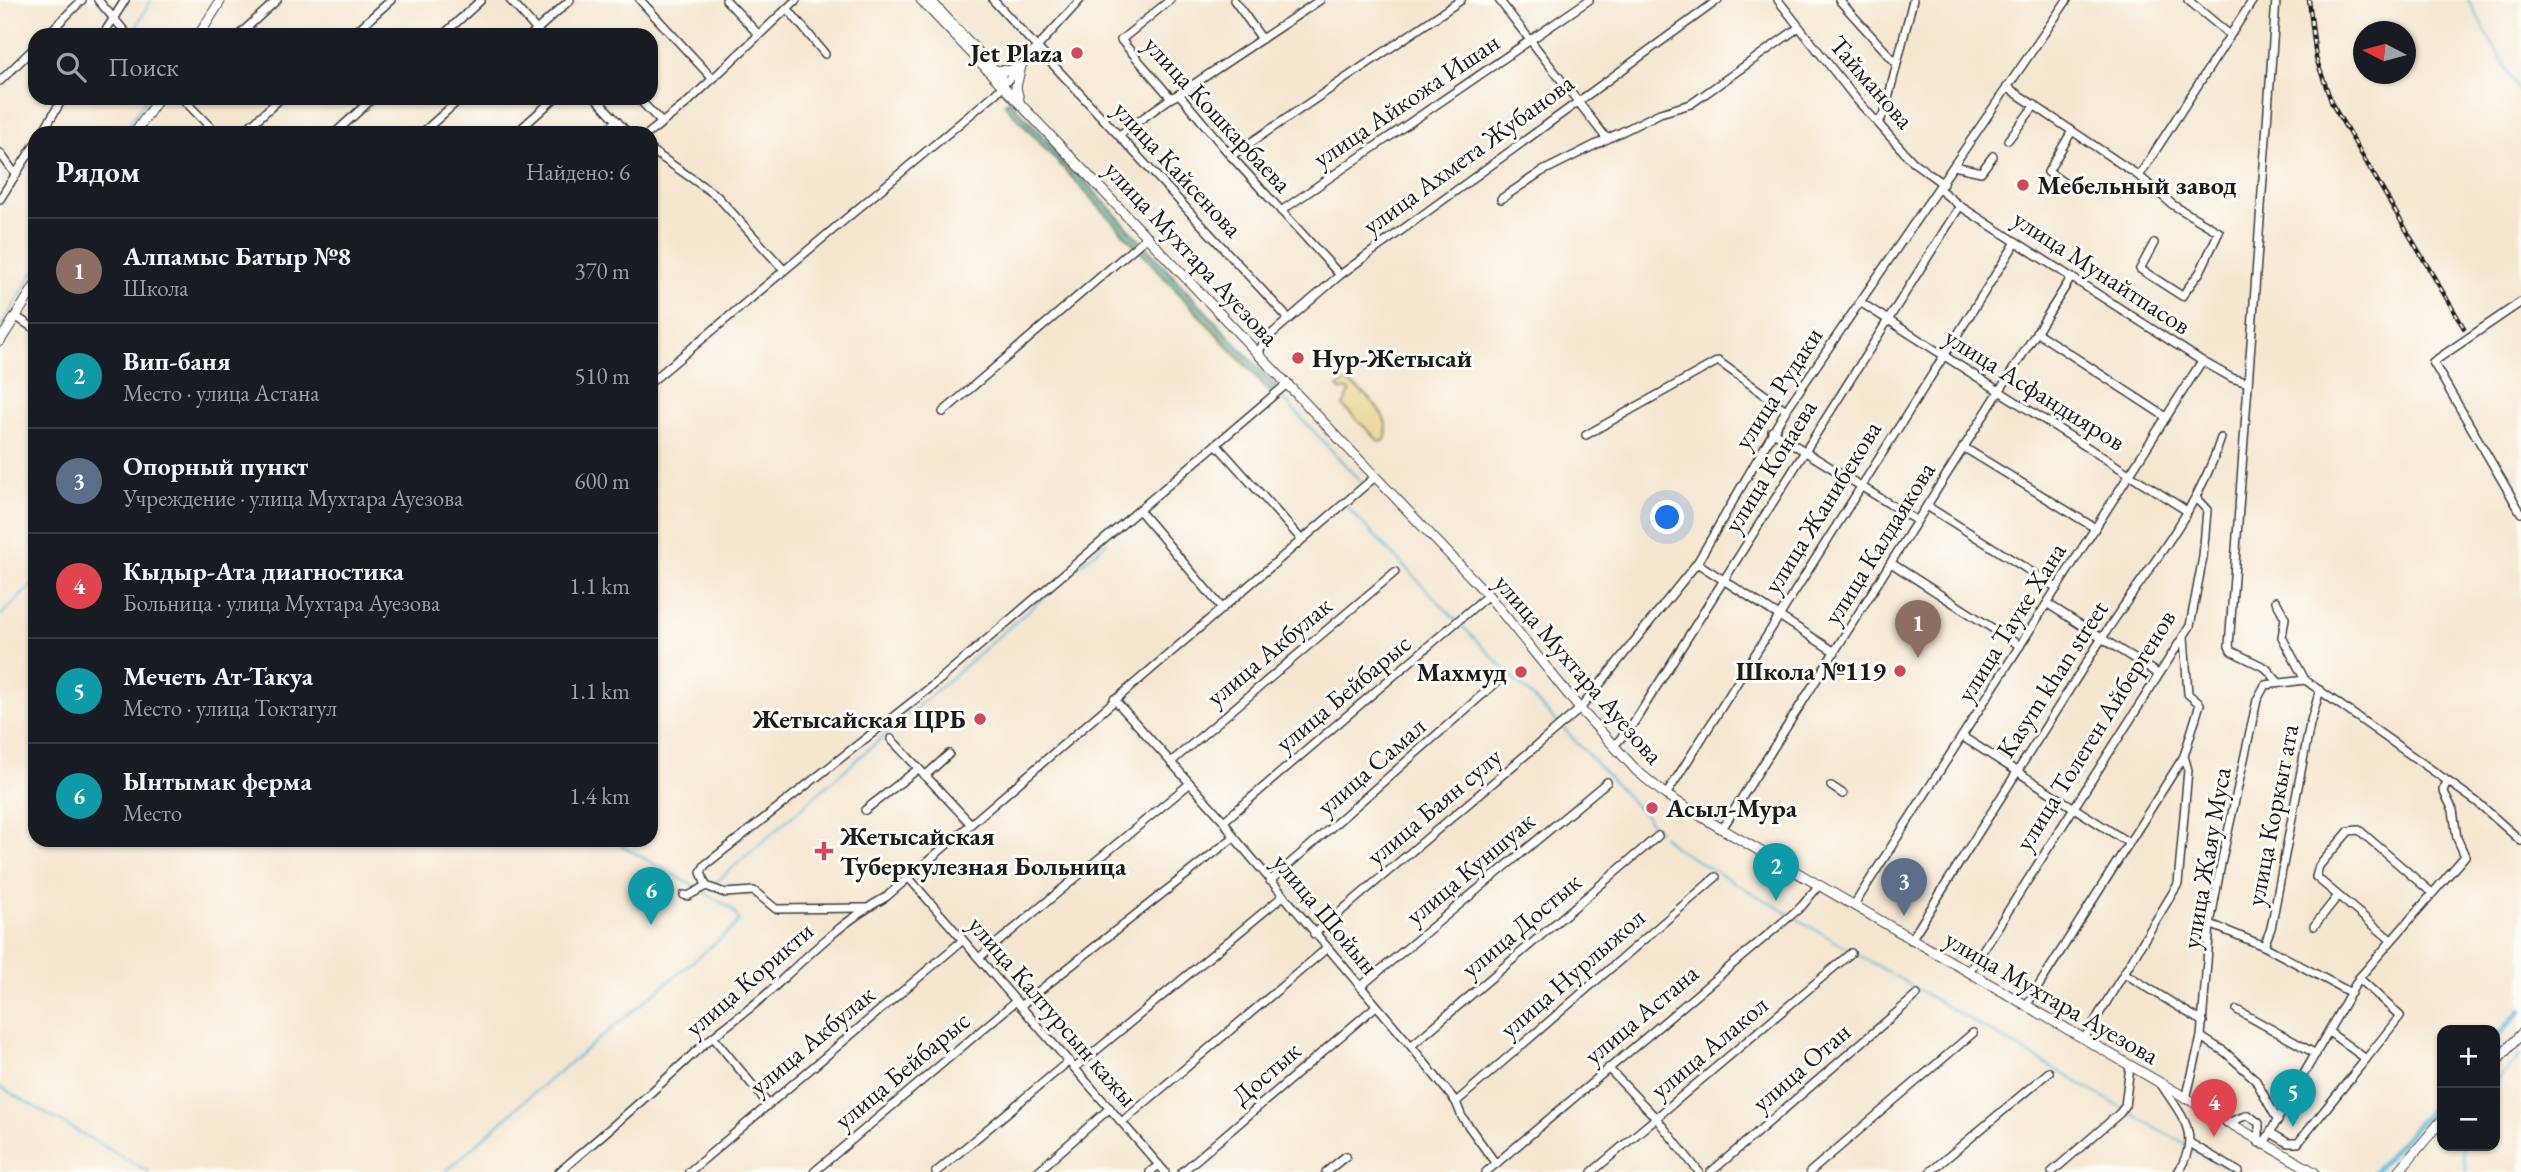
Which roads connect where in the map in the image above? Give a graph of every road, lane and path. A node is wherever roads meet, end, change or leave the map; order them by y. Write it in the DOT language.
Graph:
graph roads {
  1 [pos="82,0"];
  2 [pos="97,0"];
  3 [pos="125,0"];
  4 [pos="221,0"];
  5 [pos="277,0"];
  6 [pos="391,0"];
  7 [pos="481,0"];
  8 [pos="510,0"];
  9 [pos="570,0"];
  10 [pos="640,0"];
  11 [pos="726,0"];
  12 [pos="796,0"];
  13 [pos="921,0"];
  14 [pos="930,0"];
  15 [pos="993,0"];
  16 [pos="1080,0"];
  17 [pos="1170,0"];
  18 [pos="1234,0"];
  19 [pos="1320,0"];
  20 [pos="1461,0"];
  21 [pos="1499,0"];
  22 [pos="1589,0"];
  23 [pos="1718,0"];
  24 [pos="1778,0"];
  25 [pos="1839,0"];
  26 [pos="1913,0"];
  27 [pos="2067,0"];
  28 [pos="2188,0"];
  29 [pos="2253,0"];
  30 [pos="2276,0"];
  31 [pos="787,8"];
  32 [pos="113,18"];
  33 [pos="54,28"];
  34 [pos="107,28"];
  35 [pos="122,28"];
  36 [pos="203,28"];
  37 [pos="247,28"];
  38 [pos="360,28"];
  39 [pos="451,28"];
  40 [pos="532,28"];
  41 [pos="541,28"];
  42 [pos="1798,28"];
  43 [pos="759,35"];
  44 [pos="2230,35"];
  45 [pos="1262,39"];
  46 [pos="1528,42"];
  47 [pos="1036,49"];
  48 [pos="28,54"];
  49 [pos="825,54"];
  50 [pos="1896,63"];
  51 [pos="1021,66"];
  52 [pos="995,70"];
  53 [pos="713,79"];
  54 [pos="0,81"];
  55 [pos="1003,85"];
  56 [pos="2007,86"];
  57 [pos="1179,94"];
  58 [pos="1171,98"];
  59 [pos="1576,101"];
  60 [pos="1019,102"];
  61 [pos="60,105"];
  62 [pos="154,105"];
  63 [pos="189,105"];
  64 [pos="273,105"];
  65 [pos="365,105"];
  66 [pos="453,105"];
  67 [pos="547,105"];
  68 [pos="602,105"];
  69 [pos="645,105"];
  70 [pos="2035,106"];
  71 [pos="617,121"];
  72 [pos="1879,122"];
  73 [pos="662,123"];
  74 [pos="46,126"];
  75 [pos="140,126"];
  76 [pos="209,126"];
  77 [pos="250,126"];
  78 [pos="343,126"];
  79 [pos="430,126"];
  80 [pos="524,126"];
  81 [pos="611,126"];
  82 [pos="622,126"];
  83 [pos="658,126"];
  84 [pos="2072,131"];
  85 [pos="1119,135"];
  86 [pos="1606,138"];
  87 [pos="2008,140"];
  88 [pos="0,153"];
  89 [pos="28,155"];
  90 [pos="658,155"];
  91 [pos="1231,156"];
  92 [pos="1993,156"];
  93 [pos="1954,166"];
  94 [pos="16,175"];
  95 [pos="2139,176"];
  96 [pos="2067,185"];
  97 [pos="1941,186"];
  98 [pos="0,199"];
  99 [pos="1501,199"];
  100 [pos="1960,206"];
  101 [pos="1281,211"];
  102 [pos="1142,241"];
  103 [pos="2016,242"];
  104 [pos="2154,243"];
  105 [pos="784,270"];
  106 [pos="1340,275"];
  107 [pos="2071,278"];
  108 [pos="28,296"];
  109 [pos="1860,302"];
  110 [pos="2521,302"];
  111 [pos="15,316"];
  112 [pos="1288,318"];
  113 [pos="1888,320"];
  114 [pos="28,324"];
  115 [pos="2036,332"];
  116 [pos="0,341"];
  117 [pos="1942,355"];
  118 [pos="1260,357"];
  119 [pos="2202,361"];
  120 [pos="658,376"];
  121 [pos="1288,383"];
  122 [pos="2248,383"];
  123 [pos="2000,390"];
  124 [pos="1786,410"];
  125 [pos="943,412"];
  126 [pos="2166,417"];
  127 [pos="1772,431"];
  128 [pos="1586,435"];
  129 [pos="2221,438"];
  130 [pos="1217,445"];
  131 [pos="1963,447"];
  132 [pos="1803,451"];
  133 [pos="2130,474"];
  134 [pos="1371,480"];
  135 [pos="1860,486"];
  136 [pos="2196,498"];
  137 [pos="1927,506"];
  138 [pos="1139,510"];
  139 [pos="2187,512"];
  140 [pos="2521,513"];
  141 [pos="1917,521"];
  142 [pos="2095,528"];
  143 [pos="1301,539"];
  144 [pos="1697,563"];
  145 [pos="1891,563"];
  146 [pos="1395,572"];
  147 [pos="1722,580"];
  148 [pos="2057,588"];
  149 [pos="1488,595"];
  150 [pos="2276,601"];
  151 [pos="2048,604"];
  152 [pos="1222,608"];
  153 [pos="1779,616"];
  154 [pos="2184,637"];
  155 [pos="2102,639"];
  156 [pos="2020,646"];
  157 [pos="1835,652"];
  158 [pos="2158,674"];
  159 [pos="2305,680"];
  160 [pos="1498,681"];
  161 [pos="2279,683"];
  162 [pos="2320,690"];
  163 [pos="1114,699"];
  164 [pos="1580,709"];
  165 [pos="1963,737"];
  166 [pos="891,739"];
  167 [pos="1614,746"];
  168 [pos="950,754"];
  169 [pos="2184,756"];
  170 [pos="1171,762"];
  171 [pos="918,769"];
  172 [pos="2018,772"];
  173 [pos="925,776"];
  174 [pos="1607,782"];
  175 [pos="2447,782"];
  176 [pos="1188,785"];
  177 [pos="1831,786"];
  178 [pos="1843,794"];
  179 [pos="1666,795"];
  180 [pos="2073,806"];
  181 [pos="865,810"];
  182 [pos="1224,821"];
  183 [pos="970,823"];
  184 [pos="1722,829"];
  185 [pos="1658,836"];
  186 [pos="1234,837"];
  187 [pos="2521,841"];
  188 [pos="2129,843"];
  189 [pos="908,877"];
  190 [pos="1716,877"];
  191 [pos="1270,881"];
  192 [pos="1819,885"];
  193 [pos="703,889"];
  194 [pos="2432,893"];
  195 [pos="684,895"];
  196 [pos="1283,896"];
  197 [pos="2337,897"];
  198 [pos="1854,905"];
  199 [pos="866,908"];
  200 [pos="2210,925"];
  201 [pos="2314,926"];
  202 [pos="1314,934"];
  203 [pos="963,940"];
  204 [pos="1911,940"];
  205 [pos="2392,940"];
  206 [pos="2264,946"];
  207 [pos="1326,949"];
  208 [pos="1850,953"];
  209 [pos="980,957"];
  210 [pos="1969,972"];
  211 [pos="2124,973"];
  212 [pos="2359,978"];
  213 [pos="1360,987"];
  214 [pos="2351,993"];
  215 [pos="1917,995"];
  216 [pos="1018,1003"];
  217 [pos="1376,1006"];
  218 [pos="2026,1006"];
  219 [pos="2236,1010"];
  220 [pos="2203,1022"];
  221 [pos="2329,1032"];
  222 [pos="1973,1033"];
  223 [pos="2521,1034"];
  224 [pos="713,1037"];
  225 [pos="2202,1037"];
  226 [pos="2084,1039"];
  227 [pos="1411,1046"];
  228 [pos="2316,1054"];
  229 [pos="2500,1057"];
  230 [pos="2366,1059"];
  231 [pos="1069,1061"];
  232 [pos="2130,1066"];
  233 [pos="1075,1068"];
  234 [pos="1608,1068"];
  235 [pos="2049,1072"];
  236 [pos="2161,1084"];
  237 [pos="2186,1099"];
  238 [pos="1456,1102"];
  239 [pos="768,1104"];
  240 [pos="1110,1108"];
  241 [pos="1656,1118"];
  242 [pos="2278,1121"];
  243 [pos="1122,1122"];
  244 [pos="2226,1123"];
  245 [pos="2437,1126"];
  246 [pos="2271,1133"];
  247 [pos="2261,1144"];
  248 [pos="2189,1146"];
  249 [pos="1346,1156"];
  250 [pos="1496,1164"];
  251 [pos="1158,1165"];
  252 [pos="824,1169"];
  253 [pos="2180,1170"];
  254 [pos="559,1172"];
  255 [pos="689,1172"];
  256 [pos="814,1172"];
  257 [pos="936,1172"];
  258 [pos="1037,1172"];
  259 [pos="1150,1172"];
  260 [pos="1165,1172"];
  261 [pos="1182,1172"];
  262 [pos="1326,1172"];
  263 [pos="1486,1172"];
  264 [pos="1592,1172"];
  265 [pos="1699,1172"];
  266 [pos="1711,1172"];
  267 [pos="1810,1172"];
  268 [pos="1930,1172"];
  269 [pos="2052,1172"];
  270 [pos="2239,1172"];
  271 [pos="2314,1172"];
  272 [pos="2398,1172"];
  1 -- 33 [label="street"];
  2 -- 32 [label="street"];
  3 -- 32 [label="street"];
  4 -- 36 [label="main road"];
  5 -- 37 [label="street"];
  6 -- 38 [label="street"];
  7 -- 39 [label="street"];
  8 -- 40 [label="street"];
  9 -- 41 [label="street"];
  10 -- 53 [label="street"];
  11 -- 43 [label="street"];
  12 -- 31 [label="street"];
  13 -- 55 [label="main road, улица Мухтара Ауезова"];
  14 -- 52 [label="main road, улица Мухтара Ауезова"];
  15 -- 47 [label="street, улица Кайсенова"];
  16 -- 47 [label="street"];
  17 -- 58 [label="street, улица Кошкарбаева"];
  18 -- 45 [label="street"];
  19 -- 45 [label="street"];
  20 -- 91 [label="street"];
  21 -- 46 [label="street"];
  22 -- 46 [label="street, улица Айкожа Ишан"];
  23 -- 59 [label="street, улица Ахмета Жубанова"];
  24 -- 42 [label="street, Тайманова"];
  25 -- 50 [label="street"];
  26 -- 50 [label="street"];
  27 -- 56 [label="street, улица Рудаки"];
  28 -- 44 [label="street"];
  29 -- 44 [label="street"];
  30 -- 122 [label="street"];
  31 -- 43 [label="street"];
  31 -- 49 [label="street"];
  32 -- 34 [label="street"];
  32 -- 35 [label="street"];
  42 -- 72 [label="street, Тайманова"];
  42 -- 86 [label="street"];
  43 -- 53 [label="street"];
  44 -- 95 [label="street"];
  45 -- 57 [label="street"];
  46 -- 59 [label="street"];
  46 -- 101 [label="street, улица Айкожа Ишан"];
  47 -- 51 [label="street"];
  47 -- 85 [label="street, улица Кайсенова"];
  48 -- 54 [label="street"];
  50 -- 72 [label="street"];
  51 -- 52 [label="main road"];
  51 -- 55 [label="street"];
  51 -- 60 [label="main road"];
  52 -- 55 [label="main road, улица Мухтара Ауезова"];
  53 -- 73 [label="street"];
  55 -- 60 [label="main road, улица Мухтара Ауезова"];
  55 -- 105 [label="street"];
  56 -- 70 [label="street"];
  56 -- 93 [label="street, улица Рудаки"];
  57 -- 58 [label="street, улица Кошкарбаева"];
  57 -- 91 [label="street, улица Кошкарбаева"];
  58 -- 85 [label="street"];
  59 -- 86 [label="street"];
  59 -- 106 [label="street, улица Ахмета Жубанова"];
  60 -- 102 [label="main road, улица Мухтара Ауезова"];
  61 -- 74 [label="street"];
  62 -- 75 [label="main road"];
  63 -- 76 [label="street"];
  64 -- 77 [label="street"];
  65 -- 78 [label="street"];
  66 -- 79 [label="street"];
  67 -- 80 [label="street"];
  68 -- 71 [label="street"];
  69 -- 73 [label="street"];
  70 -- 84 [label="street"];
  70 -- 87 [label="street"];
  71 -- 81 [label="street"];
  71 -- 82 [label="street"];
  72 -- 97 [label="street, Тайманова"];
  73 -- 83 [label="street"];
  84 -- 95 [label="street"];
  84 -- 96 [label="street"];
  85 -- 112 [label="street, улица Кайсенова"];
  86 -- 99 [label="street"];
  88 -- 94 [label="street"];
  89 -- 94 [label="street"];
  90 -- 105 [label="street"];
  91 -- 101 [label="street, улица Кошкарбаева"];
  92 -- 93 [label="street"];
  93 -- 97 [label="street, улица Рудаки"];
  94 -- 98 [label="street"];
  95 -- 104 [label="street"];
  97 -- 100 [label="street, улица Мунайтпасов"];
  97 -- 109 [label="street, улица Рудаки"];
  100 -- 103 [label="street, улица Мунайтпасов"];
  100 -- 113 [label="street, улица Конаева"];
  101 -- 106 [label="street, улица Кошкарбаева"];
  102 -- 118 [label="main road, улица Мухтара Ауезова"];
  102 -- 125 [label="street"];
  103 -- 107 [label="street, улица Мунайтпасов"];
  103 -- 117 [label="street, улица Жанибекова"];
  105 -- 120 [label="street"];
  106 -- 112 [label="street, улица Ахмета Жубанова"];
  107 -- 115 [label="street, улица Калдаякова"];
  107 -- 119 [label="street, улица Мунайтпасов"];
  108 -- 111 [label="main road"];
  109 -- 113 [label="street, улица Асфандияров"];
  109 -- 124 [label="street, улица Рудаки"];
  110 -- 140 [label="street"];
  111 -- 114 [label="street"];
  111 -- 116 [label="main road"];
  112 -- 118 [label="street, улица Ахмета Жубанова"];
  113 -- 117 [label="street, улица Асфандияров"];
  113 -- 132 [label="street, улица Конаева"];
  115 -- 123 [label="street, улица Калдаякова"];
  115 -- 126 [label="street"];
  117 -- 123 [label="street, улица Асфандияров"];
  117 -- 135 [label="street, улица Жанибекова"];
  118 -- 121 [label="main road, улица Мухтара Ауезова"];
  119 -- 122 [label="street, улица Мунайтпасов"];
  119 -- 126 [label="street, улица Тауке Хана"];
  121 -- 130 [label="street"];
  121 -- 134 [label="main road, улица Мухтара Ауезова"];
  122 -- 161 [label="street"];
  123 -- 131 [label="street, улица Калдаякова"];
  123 -- 133 [label="street, улица Асфандияров"];
  124 -- 127 [label="street, улица Рудаки"];
  124 -- 128 [label="street"];
  126 -- 133 [label="street, улица Тауке Хана"];
  127 -- 132 [label="street"];
  127 -- 144 [label="street, улица Рудаки"];
  129 -- 136 [label="street, Kasym khan street"];
  130 -- 138 [label="street"];
  130 -- 143 [label="street"];
  131 -- 137 [label="street, улица Калдаякова"];
  131 -- 142 [label="street"];
  132 -- 135 [label="street"];
  132 -- 147 [label="street, улица Конаева"];
  133 -- 139 [label="street, улица Асфандияров"];
  133 -- 142 [label="street, улица Тауке Хана"];
  134 -- 143 [label="street, улица Корикти"];
  134 -- 149 [label="main road, улица Мухтара Ауезова"];
  135 -- 141 [label="street"];
  135 -- 153 [label="street, улица Жанибекова"];
  136 -- 139 [label="street, Kasym khan street"];
  136 -- 154 [label="street, улица Толеген Айбергенов"];
  137 -- 141 [label="street, улица Калдаякова"];
  137 -- 148 [label="street"];
  138 -- 152 [label="street"];
  138 -- 193 [label="street"];
  139 -- 155 [label="street, Kasym khan street"];
  141 -- 145 [label="street, улица Калдаякова"];
  142 -- 148 [label="street, улица Тауке Хана"];
  143 -- 152 [label="street, улица Корикти"];
  144 -- 147 [label="street"];
  144 -- 164 [label="street, улица Рудаки"];
  145 -- 156 [label="street"];
  145 -- 157 [label="street, улица Калдаякова"];
  146 -- 170 [label="street, улица Акбулак"];
  147 -- 153 [label="street"];
  147 -- 167 [label="street, улица Конаева"];
  148 -- 151 [label="street, улица Тауке Хана"];
  149 -- 164 [label="main road, улица Мухтара Ауезова"];
  149 -- 182 [label="street, улица Бейбарыс"];
  150 -- 159 [label="street"];
  151 -- 155 [label="street"];
  151 -- 156 [label="street, улица Тауке Хана"];
  152 -- 163 [label="street, улица Корикти"];
  153 -- 157 [label="street"];
  153 -- 179 [label="street, улица Жанибекова"];
  154 -- 158 [label="street, улица Толеген Айбергенов"];
  154 -- 169 [label="street"];
  155 -- 158 [label="street"];
  155 -- 172 [label="street, Kasym khan street"];
  156 -- 165 [label="street, улица Тауке Хана"];
  157 -- 184 [label="street, улица Калдаякова"];
  158 -- 180 [label="street, улица Толеген Айбергенов"];
  159 -- 161 [label="street"];
  159 -- 162 [label="street"];
  160 -- 191 [label="street, улица Самал"];
  161 -- 200 [label="street, улица Жаяу Муса"];
  162 -- 175 [label="street"];
  162 -- 206 [label="street, улица Коркыт ата"];
  163 -- 170 [label="street, улица Шойын"];
  163 -- 183 [label="street, улица Корикти"];
  164 -- 167 [label="main road, улица Мухтара Ауезова"];
  164 -- 202 [label="street, улица Баян сулу"];
  165 -- 172 [label="street"];
  165 -- 198 [label="street, улица Тауке Хана"];
  166 -- 171 [label="street"];
  167 -- 179 [label="main road, улица Мухтара Ауезова"];
  168 -- 173 [label="street"];
  169 -- 188 [label="street"];
  169 -- 211 [label="street"];
  170 -- 176 [label="street, улица Шойын"];
  171 -- 173 [label="street"];
  171 -- 181 [label="street"];
  172 -- 180 [label="street"];
  172 -- 204 [label="street, Kasym khan street"];
  173 -- 183 [label="street"];
  174 -- 213 [label="street, улица Куншуак"];
  175 -- 187 [label="street"];
  175 -- 194 [label="street"];
  176 -- 182 [label="street, улица Шойын"];
  176 -- 209 [label="street"];
  177 -- 178 [label="street"];
  179 -- 184 [label="main road, улица Мухтара Ауезова"];
  180 -- 188 [label="street"];
  180 -- 210 [label="street, улица Толеген Айбергенов"];
  182 -- 186 [label="street, улица Шойын"];
  183 -- 189 [label="street, улица Корикти"];
  184 -- 192 [label="main road, улица Мухтара Ауезова"];
  185 -- 227 [label="street, улица Достык"];
  186 -- 191 [label="street, улица Шойын"];
  186 -- 216 [label="street"];
  188 -- 218 [label="street"];
  189 -- 199 [label="street, улица Корикти"];
  189 -- 203 [label="street, улица Калтурсын кажы"];
  190 -- 238 [label="street, улица Нурлыжол"];
  191 -- 196 [label="street, улица Шойын"];
  192 -- 198 [label="main road, улица Мухтара Ауезова"];
  192 -- 234 [label="street, улица Астана"];
  193 -- 195 [label="street"];
  193 -- 199 [label="street"];
  194 -- 197 [label="street"];
  194 -- 205 [label="street"];
  196 -- 202 [label="street, улица Шойын"];
  196 -- 233 [label="street"];
  197 -- 201 [label="street"];
  197 -- 205 [label="street"];
  198 -- 204 [label="main road, улица Мухтара Ауезова"];
  199 -- 224 [label="street, улица Корикти"];
  200 -- 206 [label="street"];
  200 -- 220 [label="street, улица Жаяу Муса"];
  202 -- 207 [label="street, улица Шойын"];
  203 -- 209 [label="street, улица Калтурсын кажы"];
  203 -- 239 [label="street, улица Акбулак"];
  204 -- 210 [label="main road, улица Мухтара Ауезова"];
  205 -- 212 [label="street"];
  206 -- 214 [label="street"];
  207 -- 213 [label="street, улица Шойын"];
  207 -- 243 [label="street"];
  208 -- 241 [label="street, улица Алакол"];
  209 -- 216 [label="street, улица Калтурсын кажы"];
  210 -- 218 [label="main road, улица Мухтара Ауезова"];
  211 -- 220 [label="street"];
  211 -- 226 [label="street"];
  212 -- 214 [label="street"];
  212 -- 230 [label="street"];
  213 -- 217 [label="street, улица Шойын"];
  214 -- 221 [label="street"];
  215 -- 266 [label="street, улица Отан"];
  216 -- 231 [label="street, улица Калтурсын кажы"];
  216 -- 252 [label="street, улица Бейбарыс"];
  217 -- 227 [label="street, улица Шойын"];
  217 -- 261 [label="street, Достык"];
  218 -- 226 [label="main road, улица Мухтара Ауезова"];
  219 -- 228 [label="street"];
  220 -- 225 [label="street, улица Жаяу Муса"];
  221 -- 228 [label="street"];
  221 -- 230 [label="street"];
  222 -- 267 [label="street"];
  223 -- 229 [label="main road"];
  224 -- 239 [label="street"];
  224 -- 254 [label="street, улица Корикти"];
  225 -- 237 [label="street, улица Жаяу Муса"];
  225 -- 242 [label="street"];
  226 -- 232 [label="main road, улица Мухтара Ауезова"];
  227 -- 238 [label="street, улица Шойын"];
  228 -- 242 [label="street"];
  230 -- 246 [label="street"];
  231 -- 233 [label="street, улица Калтурсын кажы"];
  231 -- 257 [label="street"];
  232 -- 236 [label="main road, улица Мухтара Ауезова"];
  232 -- 269 [label="street"];
  233 -- 240 [label="street, улица Калтурсын кажы"];
  234 -- 241 [label="street"];
  234 -- 250 [label="street, улица Астана"];
  235 -- 268 [label="street"];
  236 -- 237 [label="main road, улица Мухтара Ауезова"];
  236 -- 248 [label="street"];
  237 -- 244 [label="main road, улица Мухтара Ауезова"];
  238 -- 250 [label="street, улица Шойын"];
  239 -- 255 [label="street, улица Акбулак"];
  240 -- 243 [label="street, улица Калтурсын кажы"];
  240 -- 258 [label="street"];
  241 -- 264 [label="street, улица Алакол"];
  241 -- 265 [label="street"];
  242 -- 246 [label="street"];
  243 -- 251 [label="street, улица Калтурсын кажы"];
  244 -- 247 [label="main road, улица Мухтара Ауезова"];
  244 -- 247 [label="street"];
  245 -- 272 [label="main road"];
  246 -- 247 [label="street"];
  247 -- 271 [label="main road, улица Мухтара Ауезова"];
  248 -- 253 [label="street"];
  248 -- 270 [label="street"];
  249 -- 262 [label="street"];
  250 -- 263 [label="street, улица Астана"];
  251 -- 259 [label="street"];
  251 -- 260 [label="street, улица Калтурсын кажы"];
  252 -- 256 [label="street, улица Бейбарыс"];
}
